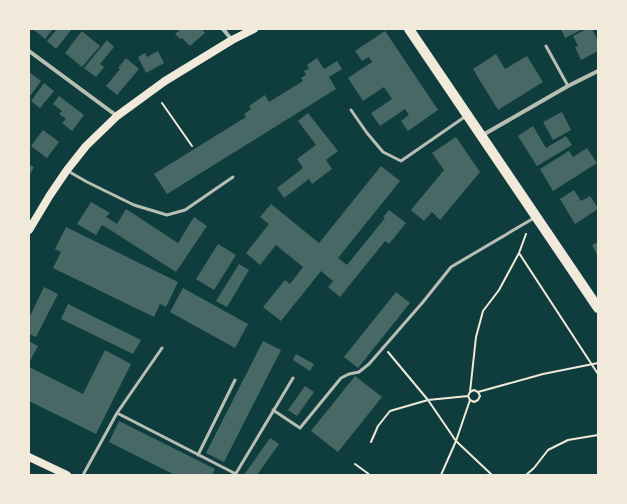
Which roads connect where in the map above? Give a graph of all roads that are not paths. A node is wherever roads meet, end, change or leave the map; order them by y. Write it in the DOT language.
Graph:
graph roads {
  1 [pos="222,29"];
  2 [pos="254,29"];
  3 [pos="409,29"];
  4 [pos="232,40"];
  5 [pos="546,46"];
  6 [pos="29,51"];
  7 [pos="598,71"];
  8 [pos="568,86"];
  9 [pos="351,110"];
  10 [pos="467,115"];
  11 [pos="117,116"];
  12 [pos="481,136"];
  13 [pos="67,170"];
  14 [pos="233,177"];
  15 [pos="536,216"];
  16 [pos="30,226"];
  17 [pos="598,308"];
  18 [pos="162,348"];
  19 [pos="293,378"];
  20 [pos="236,380"];
  21 [pos="273,410"];
  22 [pos="117,412"];
  23 [pos="198,455"];
  24 [pos="29,457"];
  25 [pos="66,475"];
  26 [pos="83,475"];
  27 [pos="235,475"];
  1 -- 4 [label="street"];
  2 -- 4 [label="main road"];
  3 -- 10 [label="main road"];
  4 -- 11 [label="main road"];
  5 -- 8 [label="lane"];
  6 -- 11 [label="street"];
  7 -- 8 [label="street"];
  8 -- 12 [label="street"];
  9 -- 10 [label="lane"];
  10 -- 12 [label="main road"];
  11 -- 13 [label="main road"];
  12 -- 15 [label="main road"];
  13 -- 14 [label="lane"];
  13 -- 16 [label="main road"];
  15 -- 17 [label="main road"];
  15 -- 21 [label="lane"];
  18 -- 22 [label="lane"];
  19 -- 21 [label="lane"];
  20 -- 23 [label="lane"];
  21 -- 27 [label="lane"];
  22 -- 23 [label="lane"];
  22 -- 26 [label="lane"];
  23 -- 27 [label="lane"];
  24 -- 25 [label="main road"];
}
